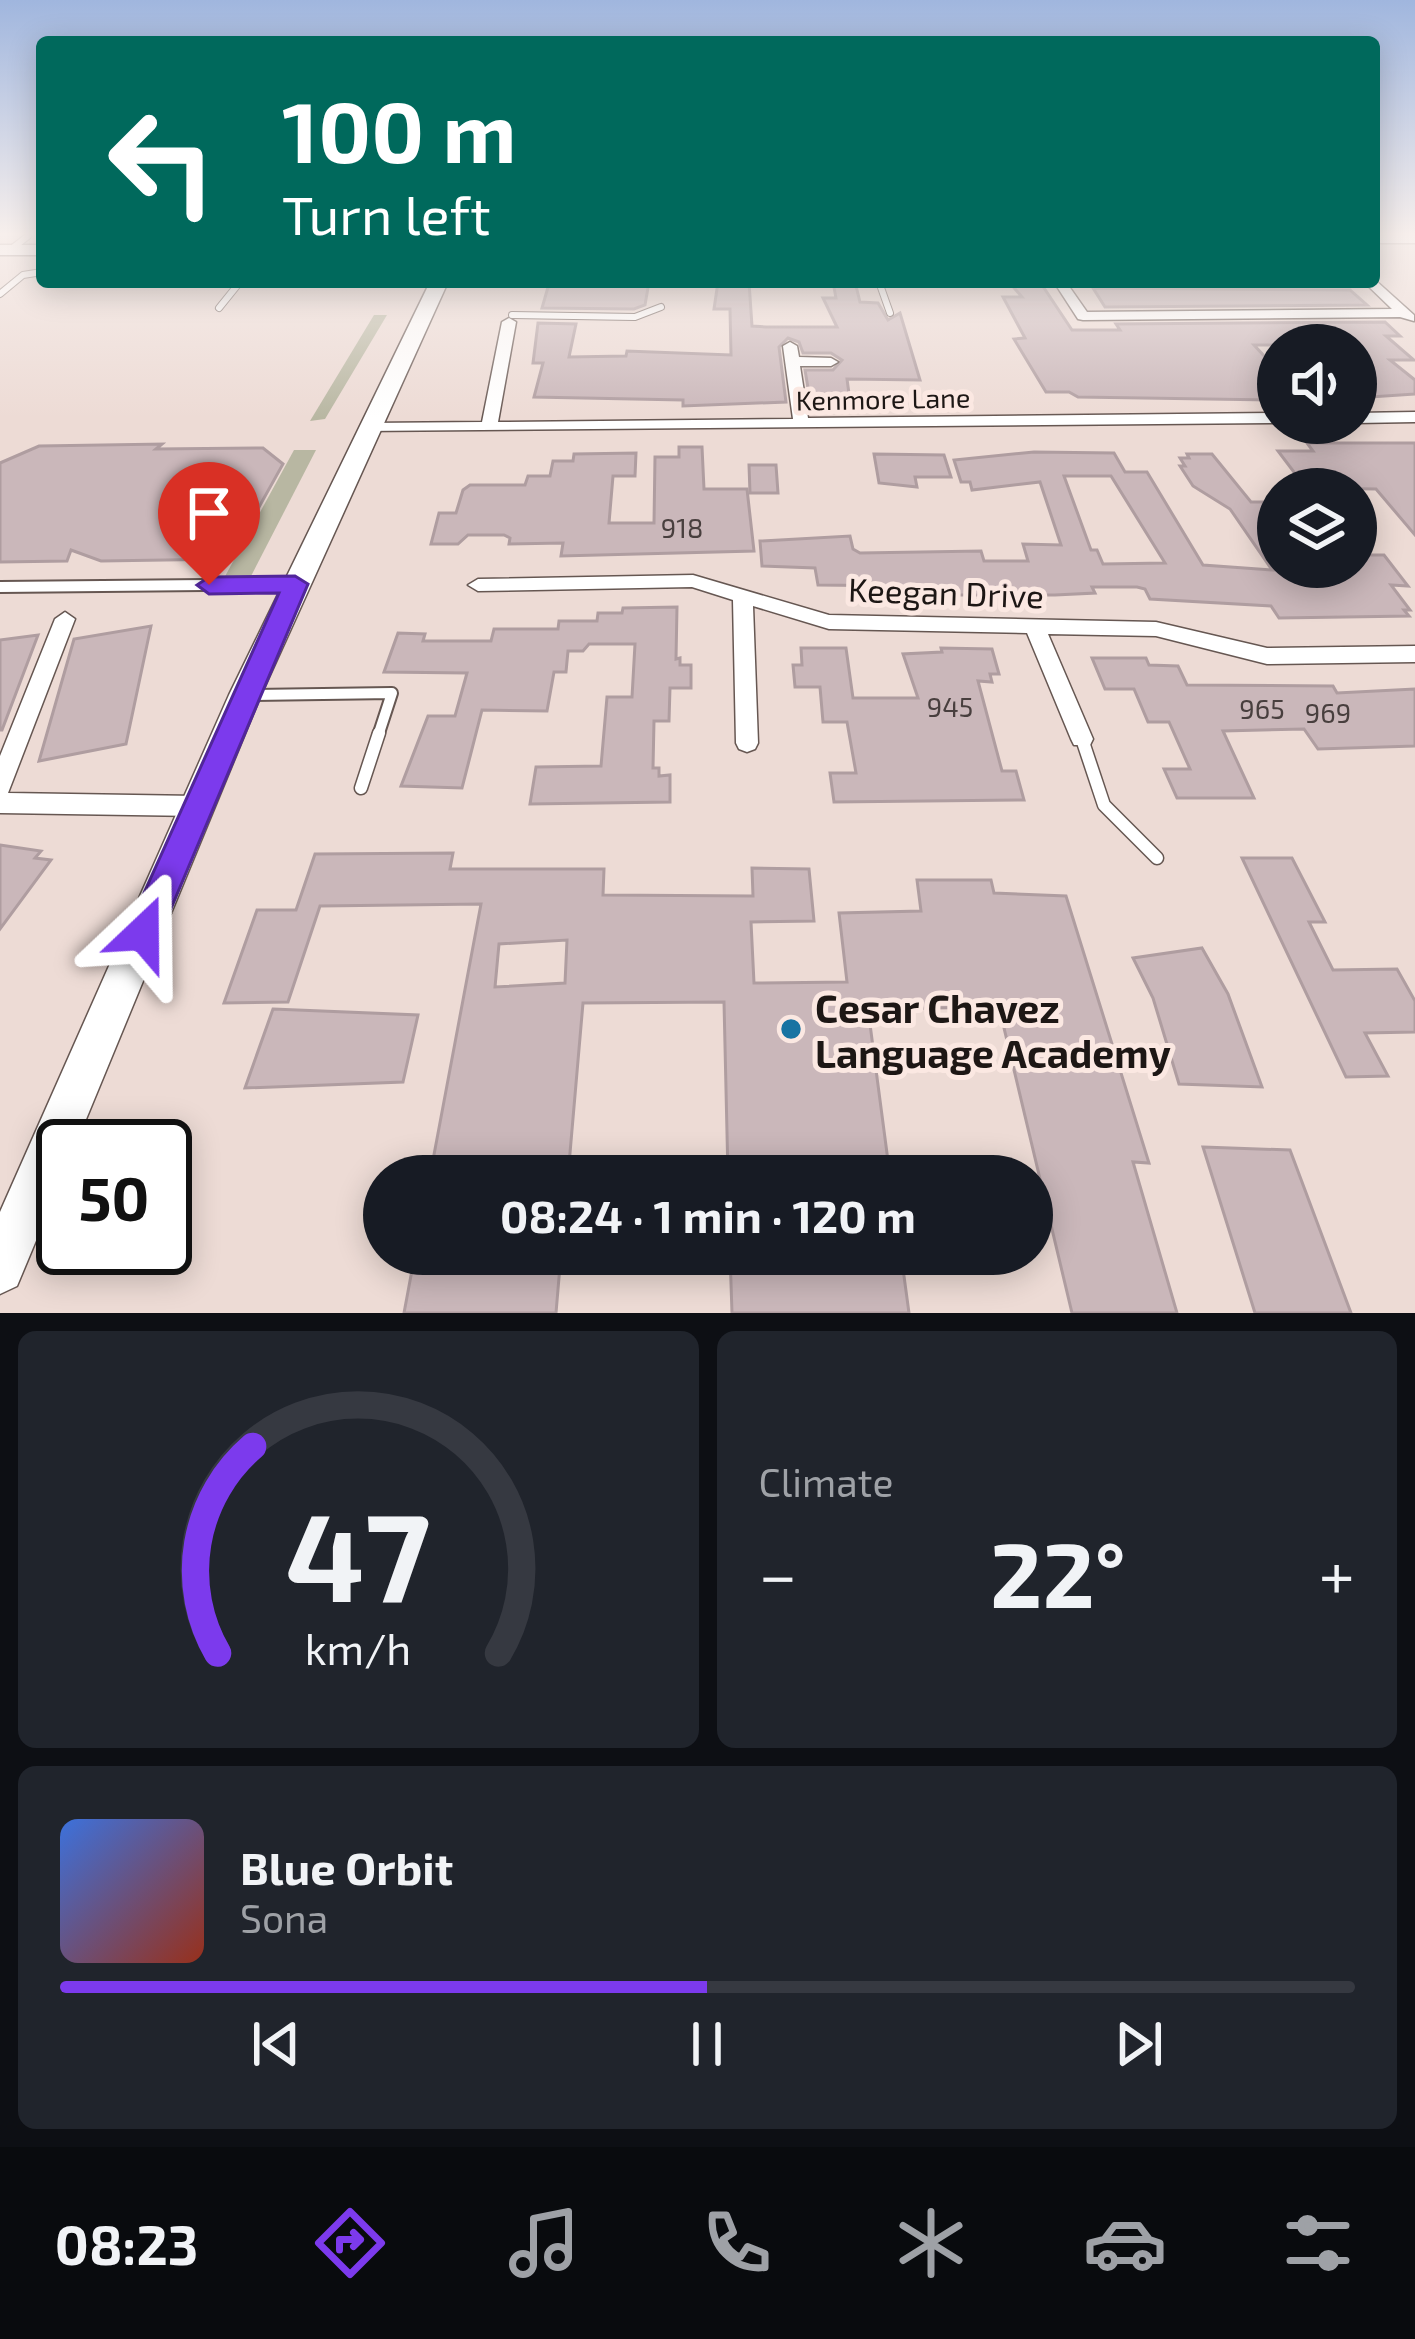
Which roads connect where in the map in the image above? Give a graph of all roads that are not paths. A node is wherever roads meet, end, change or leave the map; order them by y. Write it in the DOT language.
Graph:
graph roads {
  1 [pos="230,295"];
  2 [pos="433,295"];
  3 [pos="884,295"];
  4 [pos="1069,295"];
  5 [pos="1385,295"];
  6 [pos="661,307"];
  7 [pos="220,308"];
  8 [pos="890,313"];
  9 [pos="1410,318"];
  10 [pos="511,319"];
  11 [pos="831,362"];
  12 [pos="1415,417"];
  13 [pos="1257,418"];
  14 [pos="1377,418"];
  15 [pos="801,423"];
  16 [pos="489,426"];
  17 [pos="369,428"];
  18 [pos="295,584"];
  19 [pos="478,585"];
  20 [pos="0,587"];
  21 [pos="743,595"];
  22 [pos="64,619"];
  23 [pos="1035,628"];
  24 [pos="1415,654"];
  25 [pos="245,695"];
  26 [pos="1082,739"];
  27 [pos="747,743"];
  28 [pos="0,785"];
  29 [pos="362,788"];
  30 [pos="0,803"];
  31 [pos="197,806"];
  32 [pos="1157,858"];
  33 [pos="0,1269"];
  1 -- 7 [label="lane"];
  2 -- 17 [label="main road"];
  3 -- 8 [label="lane"];
  4 -- 9 [label="street"];
  5 -- 9 [label="street"];
  6 -- 10 [label="lane"];
  10 -- 16 [label="street"];
  11 -- 15 [label="street"];
  12 -- 14 [label="street"];
  13 -- 15 [label="street, Kenmore Lane"];
  15 -- 16 [label="street, Kenmore Lane"];
  16 -- 17 [label="street, Kenmore Lane"];
  17 -- 18 [label="main road"];
  18 -- 20 [label="lane"];
  18 -- 25 [label="main road"];
  19 -- 21 [label="street, Keegan Drive"];
  21 -- 23 [label="street, Keegan Drive"];
  21 -- 27 [label="street"];
  22 -- 28 [label="street"];
  23 -- 24 [label="street, Keegan Drive"];
  23 -- 26 [label="street"];
  25 -- 29 [label="lane"];
  25 -- 31 [label="main road"];
  26 -- 32 [label="lane"];
  30 -- 31 [label="street"];
  31 -- 33 [label="main road"];
}
